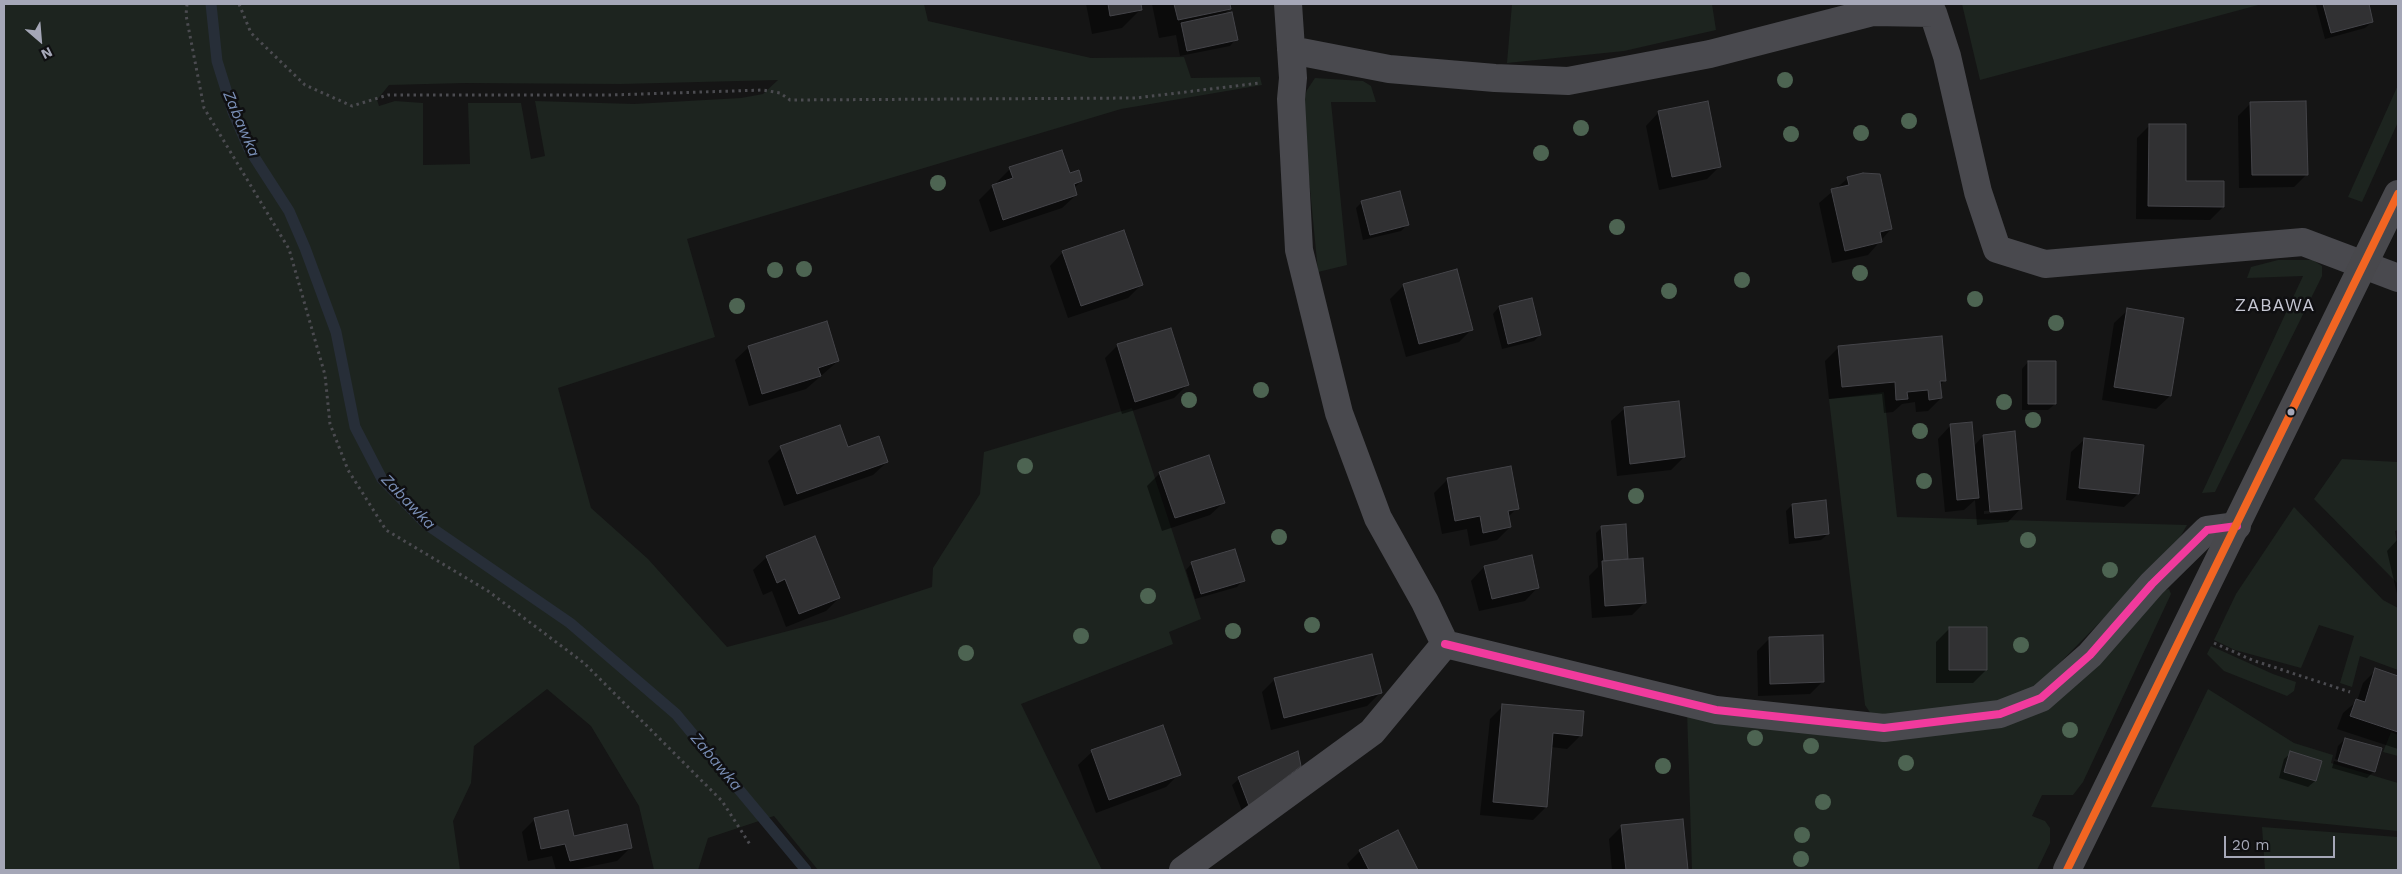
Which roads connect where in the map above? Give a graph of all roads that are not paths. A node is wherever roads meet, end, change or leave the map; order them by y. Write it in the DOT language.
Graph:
graph roads {
  1 [pos="1288,4"];
  2 [pos="1291,50"];
  3 [pos="2398,194"];
  4 [pos="2365,265"];
  5 [pos="2398,278"];
  6 [pos="2237,526"];
  7 [pos="1445,644"];
  8 [pos="1183,870"];
  9 [pos="2067,870"];
  1 -- 2 [label="street"];
  2 -- 4 [label="street"];
  2 -- 7 [label="street"];
  3 -- 4 [label="main road"];
  4 -- 5 [label="street"];
  4 -- 6 [label="main road"];
  6 -- 7 [label="street"];
  6 -- 9 [label="main road"];
  7 -- 8 [label="street"];
}
